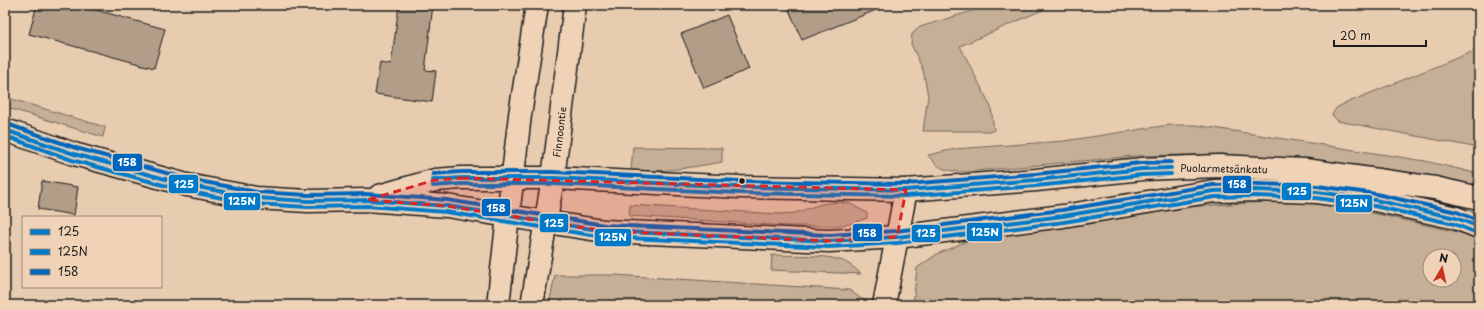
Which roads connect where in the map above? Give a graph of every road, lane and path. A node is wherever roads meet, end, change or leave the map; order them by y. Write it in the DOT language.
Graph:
graph roads {
  1 [pos="537,5"];
  2 [pos="575,5"];
  3 [pos="5,130"];
  4 [pos="512,178"];
  5 [pos="553,178"];
  6 [pos="906,190"];
  7 [pos="1479,198"];
  8 [pos="367,200"];
  9 [pos="508,216"];
  10 [pos="547,222"];
  11 [pos="1479,227"];
  12 [pos="897,237"];
  13 [pos="498,305"];
  14 [pos="532,305"];
  15 [pos="884,305"];
  1 -- 4 [label="main road"];
  2 -- 5 [label="main road, Finnoontie"];
  3 -- 8 [label="main road"];
  4 -- 5 [label="main road, Puolarmetsänkatu"];
  4 -- 8 [label="main road, Puolarmetsänkatu"];
  4 -- 9 [label="main road"];
  5 -- 6 [label="main road, Puolarmetsänkatu"];
  5 -- 10 [label="main road, Finnoontie"];
  6 -- 7 [label="main road, Puolarmetsänkatu"];
  6 -- 12 [label="main road"];
  8 -- 9 [label="main road"];
  9 -- 10 [label="main road"];
  9 -- 13 [label="main road"];
  10 -- 12 [label="main road"];
  10 -- 14 [label="main road, Finnoontie"];
  11 -- 12 [label="main road"];
  12 -- 15 [label="main road"];
}
